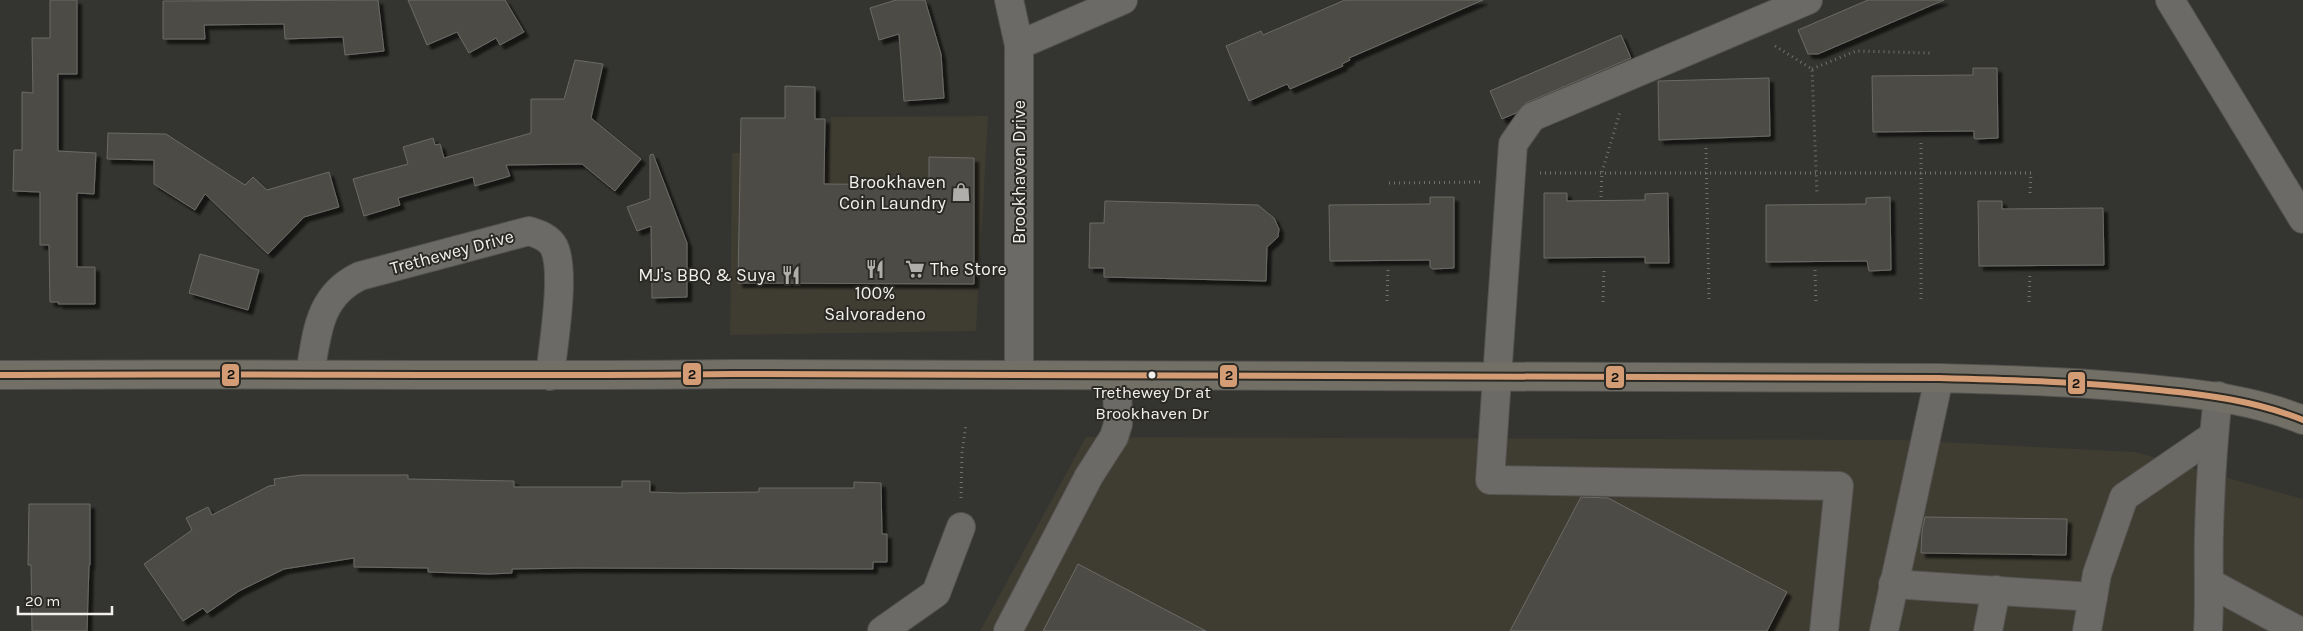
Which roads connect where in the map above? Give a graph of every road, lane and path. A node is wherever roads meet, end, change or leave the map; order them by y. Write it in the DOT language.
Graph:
graph roads {
  1 [pos="1009,0"];
  2 [pos="1123,0"];
  3 [pos="1808,0"];
  4 [pos="2170,0"];
  5 [pos="1745,27"];
  6 [pos="1019,45"];
  7 [pos="1932,53"];
  8 [pos="1812,69"];
  9 [pos="1631,75"];
  10 [pos="1921,139"];
  11 [pos="1706,148"];
  12 [pos="1602,172"];
  13 [pos="1707,172"];
  14 [pos="1816,172"];
  15 [pos="1511,173"];
  16 [pos="1921,173"];
  17 [pos="1388,183"];
  18 [pos="2030,192"];
  19 [pos="1817,194"];
  20 [pos="1601,197"];
  21 [pos="2303,219"];
  22 [pos="1388,268"];
  23 [pos="1604,268"];
  24 [pos="1815,270"];
  25 [pos="2030,272"];
  26 [pos="1921,299"];
  27 [pos="1709,300"];
  28 [pos="1387,301"];
  29 [pos="1604,302"];
  30 [pos="2029,302"];
  31 [pos="1816,304"];
  32 [pos="310,374"];
  33 [pos="0,375"];
  34 [pos="1019,375"];
  35 [pos="550,376"];
  36 [pos="1117,376"];
  37 [pos="1497,378"];
  38 [pos="1939,378"];
  39 [pos="2218,396"];
  40 [pos="2303,420"];
  41 [pos="966,424"];
  42 [pos="2213,436"];
  43 [pos="962,527"];
  44 [pos="2210,583"];
  45 [pos="1893,584"];
  46 [pos="1996,590"];
  47 [pos="2093,597"];
  48 [pos="882,631"];
  49 [pos="1008,631"];
  50 [pos="1824,631"];
  51 [pos="1884,631"];
  52 [pos="1988,631"];
  53 [pos="2086,631"];
  54 [pos="2208,631"];
  55 [pos="2299,631"];
  1 -- 6 [label="street, Brookhaven Drive"];
  2 -- 6 [label="street"];
  3 -- 5 [label="street"];
  4 -- 21 [label="street"];
  5 -- 8 [label="path"];
  5 -- 9 [label="street"];
  6 -- 34 [label="street, Brookhaven Drive"];
  7 -- 8 [label="path"];
  8 -- 14 [label="path"];
  9 -- 12 [label="path"];
  9 -- 15 [label="street"];
  10 -- 16 [label="path"];
  11 -- 13 [label="path"];
  12 -- 13 [label="path"];
  12 -- 15 [label="path"];
  12 -- 20 [label="path"];
  13 -- 14 [label="path"];
  13 -- 27 [label="path"];
  14 -- 16 [label="path"];
  14 -- 19 [label="path"];
  15 -- 17 [label="path"];
  15 -- 37 [label="street"];
  16 -- 18 [label="path"];
  16 -- 26 [label="path"];
  22 -- 28 [label="path"];
  23 -- 29 [label="path"];
  24 -- 31 [label="path"];
  25 -- 30 [label="path"];
  32 -- 33 [label="main road"];
  32 -- 35 [label="main road"];
  32 -- 35 [label="street, Trethewey Drive"];
  34 -- 35 [label="main road"];
  34 -- 36 [label="main road"];
  36 -- 37 [label="main road"];
  36 -- 49 [label="street"];
  37 -- 38 [label="main road"];
  37 -- 50 [label="street"];
  38 -- 39 [label="main road"];
  38 -- 45 [label="street"];
  39 -- 40 [label="main road"];
  39 -- 42 [label="street"];
  41 -- 43 [label="path"];
  42 -- 44 [label="street"];
  42 -- 47 [label="street"];
  43 -- 48 [label="street"];
  44 -- 54 [label="street"];
  44 -- 55 [label="street"];
  45 -- 46 [label="street"];
  45 -- 51 [label="street"];
  46 -- 47 [label="street"];
  46 -- 52 [label="street"];
  47 -- 53 [label="street"];
}
